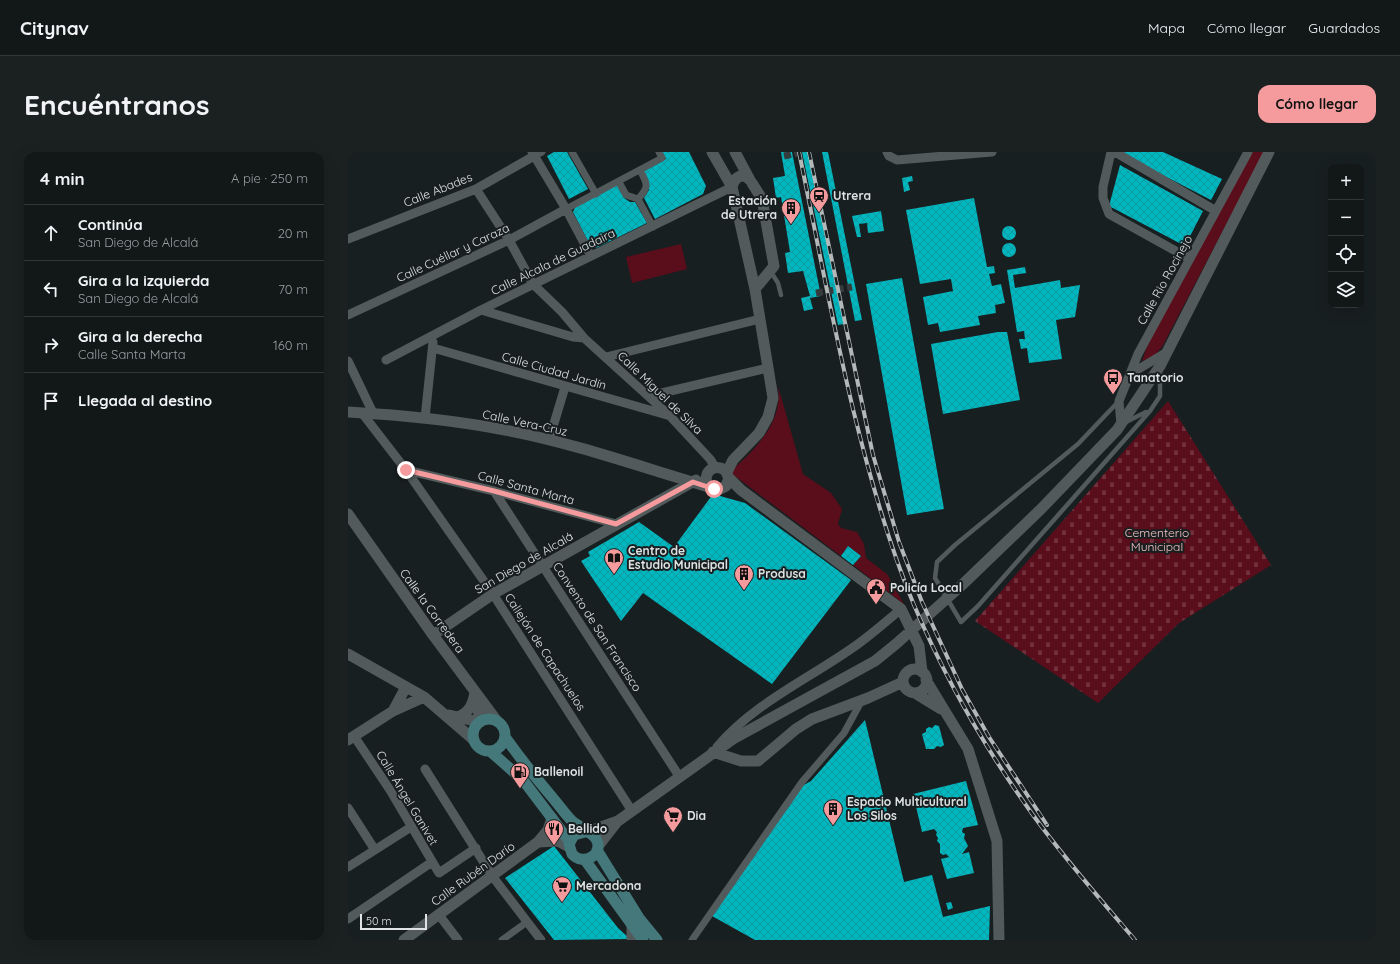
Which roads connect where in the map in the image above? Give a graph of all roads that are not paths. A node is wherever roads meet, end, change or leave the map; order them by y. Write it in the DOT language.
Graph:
graph roads {
  1 [pos="572,152"];
  2 [pos="660,152"];
  3 [pos="712,152"];
  4 [pos="735,152"];
  5 [pos="887,152"];
  6 [pos="913,152"];
  7 [pos="992,152"];
  8 [pos="1111,152"];
  9 [pos="1115,152"];
  10 [pos="1248,152"];
  11 [pos="1269,152"];
  12 [pos="536,153"];
  13 [pos="926,158"];
  14 [pos="640,170"];
  15 [pos="619,182"];
  16 [pos="751,182"];
  17 [pos="732,187"];
  18 [pos="476,189"];
  19 [pos="596,194"];
  20 [pos="638,198"];
  21 [pos="566,210"];
  22 [pos="1216,211"];
  23 [pos="653,227"];
  24 [pos="348,239"];
  25 [pos="509,240"];
  26 [pos="591,256"];
  27 [pos="1190,259"];
  28 [pos="751,268"];
  29 [pos="769,274"];
  30 [pos="533,284"];
  31 [pos="755,290"];
  32 [pos="781,295"];
  33 [pos="481,310"];
  34 [pos="348,315"];
  35 [pos="760,319"];
  36 [pos="434,336"];
  37 [pos="584,338"];
  38 [pos="433,348"];
  39 [pos="1168,351"];
  40 [pos="606,357"];
  41 [pos="386,360"];
  42 [pos="348,361"];
  43 [pos="1160,366"];
  44 [pos="768,368"];
  45 [pos="1132,373"];
  46 [pos="565,387"];
  47 [pos="649,396"];
  48 [pos="1119,401"];
  49 [pos="1150,411"];
  50 [pos="348,412"];
  51 [pos="368,413"];
  52 [pos="669,415"];
  53 [pos="425,418"];
  54 [pos="1121,425"];
  55 [pos="549,440"];
  56 [pos="406,470"];
  57 [pos="719,472"];
  58 [pos="693,482"];
  59 [pos="714,488"];
  60 [pos="494,491"];
  61 [pos="746,494"];
  62 [pos="348,514"];
  63 [pos="616,524"];
  64 [pos="543,566"];
  65 [pos="493,594"];
  66 [pos="901,609"];
  67 [pos="433,635"];
  68 [pos="919,646"];
  69 [pos="348,654"];
  70 [pos="909,672"];
  71 [pos="924,676"];
  72 [pos="903,682"];
  73 [pos="406,687"];
  74 [pos="475,692"];
  75 [pos="912,692"];
  76 [pos="424,697"];
  77 [pos="865,699"];
  78 [pos="393,711"];
  79 [pos="442,711"];
  80 [pos="944,711"];
  81 [pos="456,718"];
  82 [pos="498,721"];
  83 [pos="480,722"];
  84 [pos="505,737"];
  85 [pos="351,738"];
  86 [pos="474,740"];
  87 [pos="490,751"];
  88 [pos="713,752"];
  89 [pos="425,769"];
  90 [pos="679,776"];
  91 [pos="348,808"];
  92 [pos="632,811"];
  93 [pos="552,818"];
  94 [pos="618,821"];
  95 [pos="411,827"];
  96 [pos="586,832"];
  97 [pos="538,842"];
  98 [pos="570,844"];
  99 [pos="476,848"];
  100 [pos="597,848"];
  101 [pos="375,850"];
  102 [pos="585,860"];
  103 [pos="432,862"];
  104 [pos="348,867"];
  105 [pos="493,876"];
  106 [pos="440,915"];
  107 [pos="348,919"];
  108 [pos="527,922"];
  109 [pos="632,926"];
  110 [pos="404,940"];
  111 [pos="458,940"];
  112 [pos="502,940"];
  113 [pos="541,940"];
  114 [pos="632,940"];
  115 [pos="642,940"];
  116 [pos="657,940"];
  117 [pos="692,940"];
  118 [pos="999,940"];
  1 -- 19 [label="street"];
  2 -- 14 [label="street"];
  3 -- 17 [label="street, San Diego de Alcalá"];
  4 -- 16 [label="street"];
  5 -- 13 [label="street"];
  6 -- 13 [label="street"];
  7 -- 13 [label="street"];
  8 -- 27 [label="street"];
  9 -- 22 [label="street"];
  10 -- 22 [label="street, Calle Rio Rocinejo"];
  11 -- 39 [label="street"];
  12 -- 18 [label="street, Calle Abades"];
  12 -- 21 [label="street"];
  14 -- 15 [label="street"];
  14 -- 20 [label="street"];
  15 -- 19 [label="street"];
  15 -- 20 [label="street"];
  16 -- 17 [label="street"];
  16 -- 29 [label="street"];
  17 -- 23 [label="street, Calle Alcala de Guadaira"];
  17 -- 28 [label="street, San Diego de Alcalá"];
  18 -- 24 [label="street, Calle Abades"];
  18 -- 25 [label="street, Calle Miguel de Silva"];
  19 -- 21 [label="street"];
  20 -- 23 [label="street"];
  21 -- 25 [label="street, Calle Cuéllar y Caraza"];
  21 -- 26 [label="street"];
  22 -- 27 [label="street, Calle Rio Rocinejo"];
  23 -- 26 [label="street, Calle Alcala de Guadaira"];
  25 -- 30 [label="street, Calle Miguel de Silva"];
  25 -- 34 [label="street, Calle Cuéllar y Caraza"];
  26 -- 30 [label="street, Calle Alcala de Guadaira"];
  27 -- 45 [label="street, Calle Rio Rocinejo"];
  28 -- 29 [label="street"];
  28 -- 31 [label="street, San Diego de Alcalá"];
  29 -- 31 [label="street"];
  29 -- 32 [label="lane"];
  30 -- 33 [label="street, Calle Alcala de Guadaira"];
  30 -- 37 [label="street, Calle Miguel de Silva"];
  31 -- 35 [label="street, San Diego de Alcalá"];
  33 -- 36 [label="street, Calle Alcala de Guadaira"];
  33 -- 37 [label="street"];
  35 -- 40 [label="street"];
  35 -- 44 [label="street, San Diego de Alcalá"];
  36 -- 38 [label="street"];
  36 -- 41 [label="street, Calle Alcala de Guadaira"];
  37 -- 40 [label="street, Calle Miguel de Silva"];
  38 -- 46 [label="street, Calle Ciudad Jardín"];
  38 -- 53 [label="street"];
  39 -- 43 [label="street"];
  39 -- 45 [label="street"];
  40 -- 47 [label="street, Calle Miguel de Silva"];
  42 -- 51 [label="street"];
  43 -- 49 [label="lane"];
  43 -- 54 [label="street"];
  44 -- 47 [label="street"];
  44 -- 57 [label="street, San Diego de Alcalá"];
  45 -- 48 [label="street, Calle Rio Rocinejo"];
  46 -- 52 [label="street, Calle Ciudad Jardín"];
  46 -- 55 [label="street"];
  47 -- 52 [label="street, Calle Miguel de Silva"];
  48 -- 49 [label="lane"];
  48 -- 54 [label="street, Calle Rio Rocinejo"];
  49 -- 54 [label="lane"];
  50 -- 51 [label="street, Calle Vera-Cruz"];
  51 -- 53 [label="street, Calle Vera-Cruz"];
  51 -- 56 [label="street"];
  52 -- 57 [label="street, Calle Miguel de Silva"];
  53 -- 55 [label="street, Calle Vera-Cruz"];
  54 -- 88 [label="street"];
  55 -- 58 [label="street, Calle Vera-Cruz"];
  56 -- 60 [label="street, Calle Santa Marta"];
  56 -- 65 [label="street, Callejón de Capachuelos"];
  57 -- 58 [label="street, San Diego de Alcalá"];
  57 -- 59 [label="street"];
  57 -- 59 [label="street"];
  57 -- 61 [label="street"];
  58 -- 59 [label="street"];
  58 -- 63 [label="street, San Diego de Alcalá"];
  59 -- 61 [label="street"];
  60 -- 63 [label="street, Calle Santa Marta"];
  60 -- 64 [label="street, Convento de San Francisco"];
  61 -- 66 [label="street"];
  62 -- 67 [label="street, Calle la Corredera"];
  63 -- 64 [label="street, San Diego de Alcalá"];
  64 -- 65 [label="street, San Diego de Alcalá"];
  64 -- 90 [label="street, Convento de San Francisco"];
  65 -- 67 [label="street, San Diego de Alcalá"];
  65 -- 92 [label="street, Callejón de Capachuelos"];
  66 -- 68 [label="street"];
  66 -- 88 [label="street"];
  67 -- 74 [label="street, Calle la Corredera"];
  68 -- 70 [label="street"];
  68 -- 71 [label="street"];
  69 -- 73 [label="street"];
  70 -- 71 [label="street"];
  70 -- 72 [label="street"];
  71 -- 75 [label="street"];
  71 -- 80 [label="street"];
  72 -- 75 [label="street"];
  72 -- 77 [label="street"];
  73 -- 76 [label="street"];
  73 -- 78 [label="street"];
  74 -- 81 [label="street"];
  74 -- 82 [label="street, Calle la Corredera"];
  74 -- 83 [label="street"];
  75 -- 77 [label="street"];
  75 -- 80 [label="street"];
  76 -- 78 [label="street"];
  76 -- 79 [label="street"];
  77 -- 88 [label="street"];
  77 -- 117 [label="street"];
  78 -- 85 [label="street"];
  79 -- 81 [label="street"];
  79 -- 86 [label="street"];
  80 -- 118 [label="street"];
  81 -- 83 [label="street"];
  82 -- 83 [label="main road"];
  82 -- 84 [label="main road"];
  83 -- 86 [label="main road"];
  84 -- 87 [label="main road"];
  84 -- 96 [label="main road"];
  85 -- 95 [label="street, Calle Ángel Ganivet"];
  86 -- 87 [label="main road"];
  87 -- 93 [label="main road"];
  88 -- 90 [label="street"];
  89 -- 99 [label="street"];
  90 -- 92 [label="street"];
  91 -- 101 [label="street"];
  92 -- 94 [label="street"];
  93 -- 97 [label="street, Calle Rubén Darío"];
  93 -- 98 [label="main road"];
  94 -- 96 [label="street"];
  94 -- 100 [label="street"];
  95 -- 101 [label="street"];
  95 -- 103 [label="street, Calle Ángel Ganivet"];
  96 -- 98 [label="main road"];
  96 -- 100 [label="main road"];
  97 -- 98 [label="street"];
  97 -- 105 [label="street, Calle Rubén Darío"];
  98 -- 102 [label="main road"];
  99 -- 103 [label="street, Calle Ángel Ganivet"];
  99 -- 105 [label="street"];
  100 -- 102 [label="main road"];
  100 -- 116 [label="main road"];
  101 -- 104 [label="street"];
  102 -- 109 [label="main road"];
  103 -- 107 [label="street"];
  105 -- 106 [label="street, Calle Rubén Darío"];
  105 -- 108 [label="street"];
  106 -- 110 [label="street, Calle Rubén Darío"];
  106 -- 111 [label="street"];
  108 -- 112 [label="street"];
  108 -- 113 [label="street"];
  109 -- 114 [label="street"];
  109 -- 115 [label="main road"];
}
